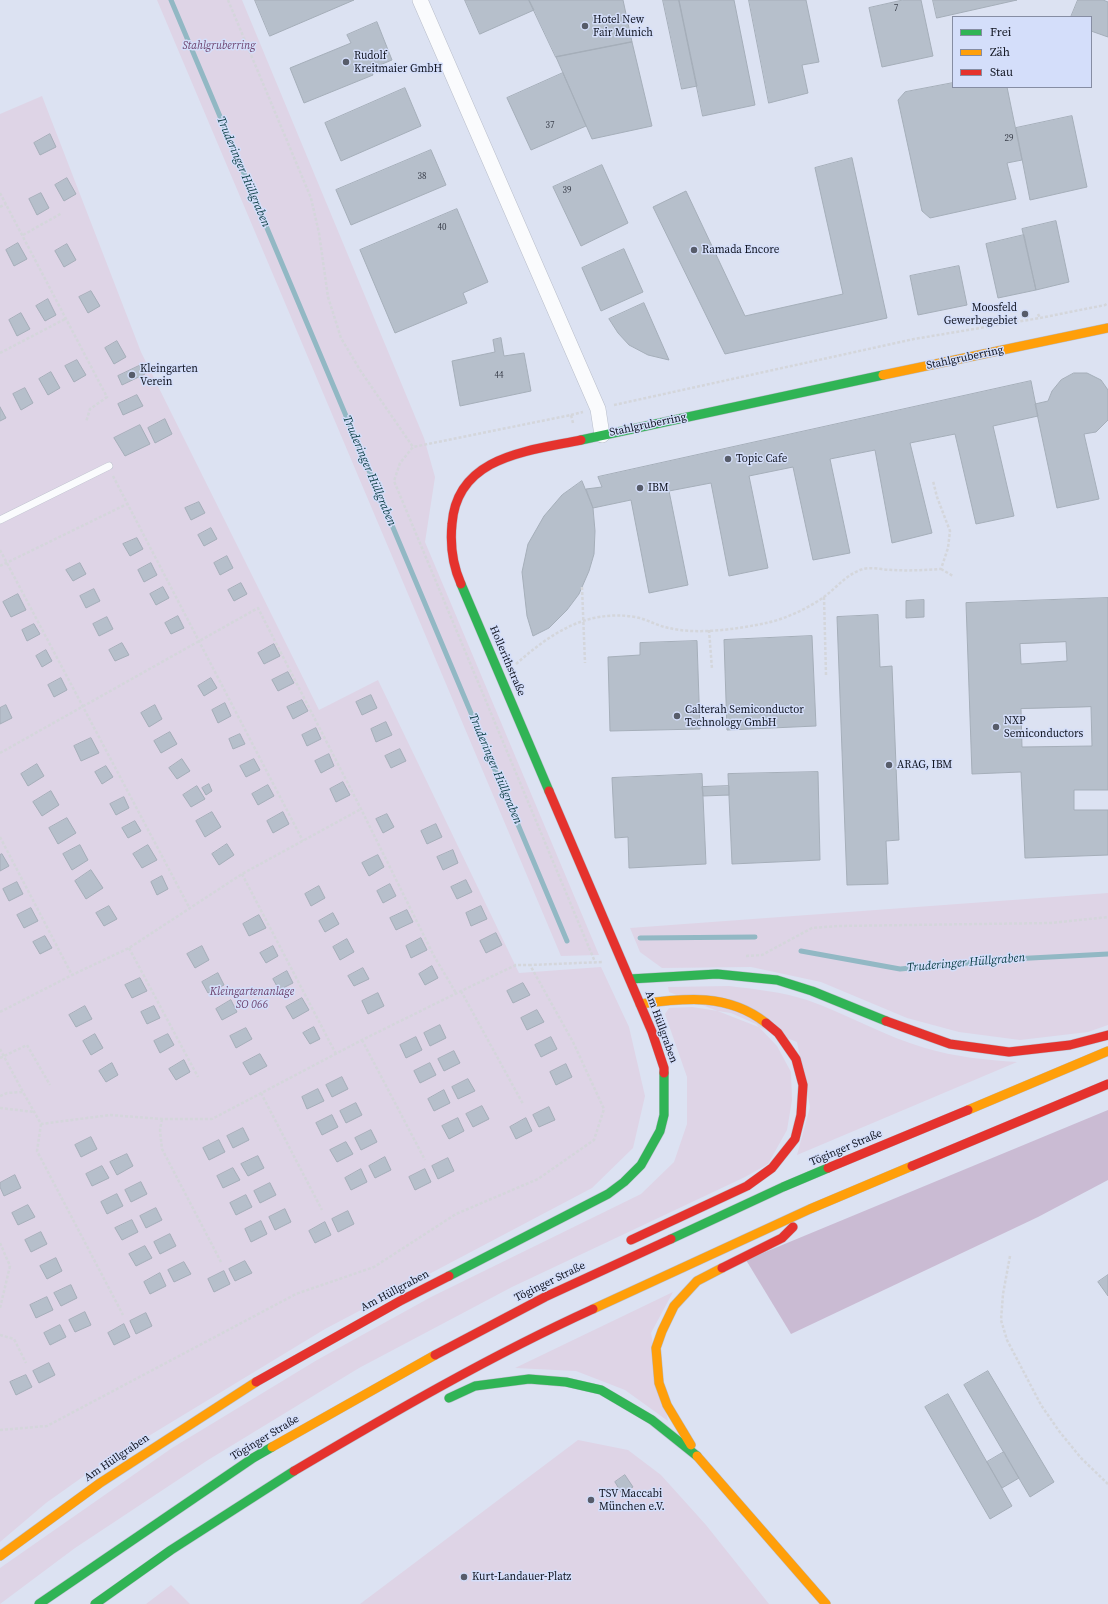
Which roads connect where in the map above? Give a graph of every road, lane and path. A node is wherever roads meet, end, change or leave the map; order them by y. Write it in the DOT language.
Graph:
graph roads {
  1 [pos="228,0"];
  2 [pos="420,0"];
  3 [pos="0,193"];
  4 [pos="6,204"];
  5 [pos="0,207"];
  6 [pos="62,213"];
  7 [pos="23,235"];
  8 [pos="1108,303"];
  9 [pos="1038,314"];
  10 [pos="1040,318"];
  11 [pos="65,319"];
  12 [pos="1108,328"];
  13 [pos="0,353"];
  14 [pos="598,409"];
  15 [pos="571,415"];
  16 [pos="86,422"];
  17 [pos="602,435"];
  18 [pos="576,441"];
  19 [pos="413,447"];
  20 [pos="109,466"];
  21 [pos="932,481"];
  22 [pos="128,504"];
  23 [pos="0,520"];
  24 [pos="0,550"];
  25 [pos="8,562"];
  26 [pos="0,566"];
  27 [pos="941,570"];
  28 [pos="954,576"];
  29 [pos="582,587"];
  30 [pos="824,597"];
  31 [pos="584,620"];
  32 [pos="709,630"];
  33 [pos="200,641"];
  34 [pos="585,663"];
  35 [pos="515,665"];
  36 [pos="712,670"];
  37 [pos="826,675"];
  38 [pos="84,706"];
  39 [pos="0,753"];
  40 [pos="361,809"];
  41 [pos="0,837"];
  42 [pos="303,840"];
  43 [pos="242,874"];
  44 [pos="190,909"];
  45 [pos="1108,917"];
  46 [pos="129,948"];
  47 [pos="740,956"];
  48 [pos="595,962"];
  49 [pos="603,962"];
  50 [pos="530,965"];
  51 [pos="72,975"];
  52 [pos="630,979"];
  53 [pos="461,990"];
  54 [pos="456,993"];
  55 [pos="640,1004"];
  56 [pos="0,1012"];
  57 [pos="1108,1035"];
  58 [pos="362,1040"];
  59 [pos="0,1049"];
  60 [pos="1108,1051"];
  61 [pos="336,1054"];
  62 [pos="4,1056"];
  63 [pos="0,1058"];
  64 [pos="198,1078"];
  65 [pos="1108,1084"];
  66 [pos="50,1085"];
  67 [pos="23,1092"];
  68 [pos="261,1093"];
  69 [pos="0,1096"];
  70 [pos="523,1104"];
  71 [pos="0,1108"];
  72 [pos="34,1112"];
  73 [pos="162,1119"];
  74 [pos="41,1124"];
  75 [pos="425,1160"];
  76 [pos="810,1209"];
  77 [pos="322,1210"];
  78 [pos="0,1243"];
  79 [pos="625,1243"];
  80 [pos="1010,1256"];
  81 [pos="602,1261"];
  82 [pos="221,1262"];
  83 [pos="581,1280"];
  84 [pos="0,1308"];
  85 [pos="122,1316"];
  86 [pos="0,1335"];
  87 [pos="26,1363"];
  88 [pos="440,1402"];
  89 [pos="404,1406"];
  90 [pos="426,1406"];
  91 [pos="0,1430"];
  92 [pos="697,1456"];
  93 [pos="1108,1484"];
  94 [pos="0,1556"];
  95 [pos="39,1604"];
  96 [pos="95,1604"];
  97 [pos="826,1604"];
  1 -- 19 [label="path"];
  2 -- 14 [label="street, Stahlgruberring"];
  3 -- 4 [label="path"];
  4 -- 5 [label="path"];
  4 -- 7 [label="path"];
  6 -- 7 [label="path"];
  7 -- 11 [label="path"];
  8 -- 10 [label="path"];
  9 -- 10 [label="path"];
  10 -- 14 [label="path"];
  11 -- 13 [label="path"];
  11 -- 16 [label="path"];
  12 -- 17 [label="main road, Stahlgruberring"];
  14 -- 15 [label="path"];
  14 -- 17 [label="street, Stahlgruberring"];
  15 -- 18 [label="path"];
  15 -- 19 [label="path"];
  17 -- 18 [label="main road, Hollerithstraße"];
  18 -- 52 [label="main road, Hollerithstraße"];
  19 -- 48 [label="path"];
  20 -- 22 [label="path"];
  20 -- 23 [label="lane"];
  21 -- 27 [label="path"];
  22 -- 25 [label="path"];
  22 -- 33 [label="path"];
  24 -- 25 [label="path"];
  25 -- 26 [label="path"];
  25 -- 38 [label="path"];
  27 -- 28 [label="path"];
  27 -- 30 [label="path"];
  29 -- 31 [label="path"];
  30 -- 32 [label="path"];
  30 -- 37 [label="path"];
  31 -- 32 [label="path"];
  31 -- 34 [label="path"];
  31 -- 35 [label="path"];
  32 -- 36 [label="path"];
  33 -- 38 [label="path"];
  33 -- 40 [label="path"];
  33 -- 42 [label="path"];
  38 -- 39 [label="path"];
  38 -- 44 [label="path"];
  40 -- 42 [label="path"];
  40 -- 54 [label="path"];
  41 -- 51 [label="path"];
  42 -- 43 [label="path"];
  43 -- 44 [label="path"];
  43 -- 61 [label="path"];
  44 -- 46 [label="path"];
  45 -- 47 [label="path"];
  46 -- 51 [label="path"];
  46 -- 64 [label="path"];
  48 -- 49 [label="path"];
  48 -- 50 [label="path"];
  50 -- 53 [label="path"];
  50 -- 91 [label="path"];
  51 -- 56 [label="path"];
  52 -- 55 [label="main road, Am Hüllgraben"];
  52 -- 57 [label="main road"];
  53 -- 54 [label="path"];
  53 -- 70 [label="path"];
  54 -- 58 [label="path"];
  55 -- 79 [label="main road"];
  55 -- 94 [label="main road, Am Hüllgraben"];
  58 -- 61 [label="path"];
  58 -- 75 [label="path"];
  59 -- 62 [label="path"];
  60 -- 83 [label="main road, Töginger Straße"];
  61 -- 68 [label="path"];
  62 -- 63 [label="path"];
  62 -- 66 [label="path"];
  62 -- 67 [label="path"];
  65 -- 76 [label="main road"];
  67 -- 69 [label="path"];
  67 -- 72 [label="path"];
  68 -- 73 [label="path"];
  68 -- 77 [label="path"];
  71 -- 72 [label="path"];
  72 -- 74 [label="path"];
  73 -- 74 [label="path"];
  73 -- 82 [label="path"];
  74 -- 85 [label="path"];
  76 -- 89 [label="main road"];
  76 -- 92 [label="main road"];
  78 -- 84 [label="path"];
  80 -- 93 [label="path"];
  81 -- 83 [label="main road"];
  83 -- 95 [label="main road, Töginger Straße"];
  86 -- 87 [label="path"];
  88 -- 92 [label="main road"];
  89 -- 90 [label="main road"];
  89 -- 96 [label="main road"];
  92 -- 97 [label="main road"];
}
